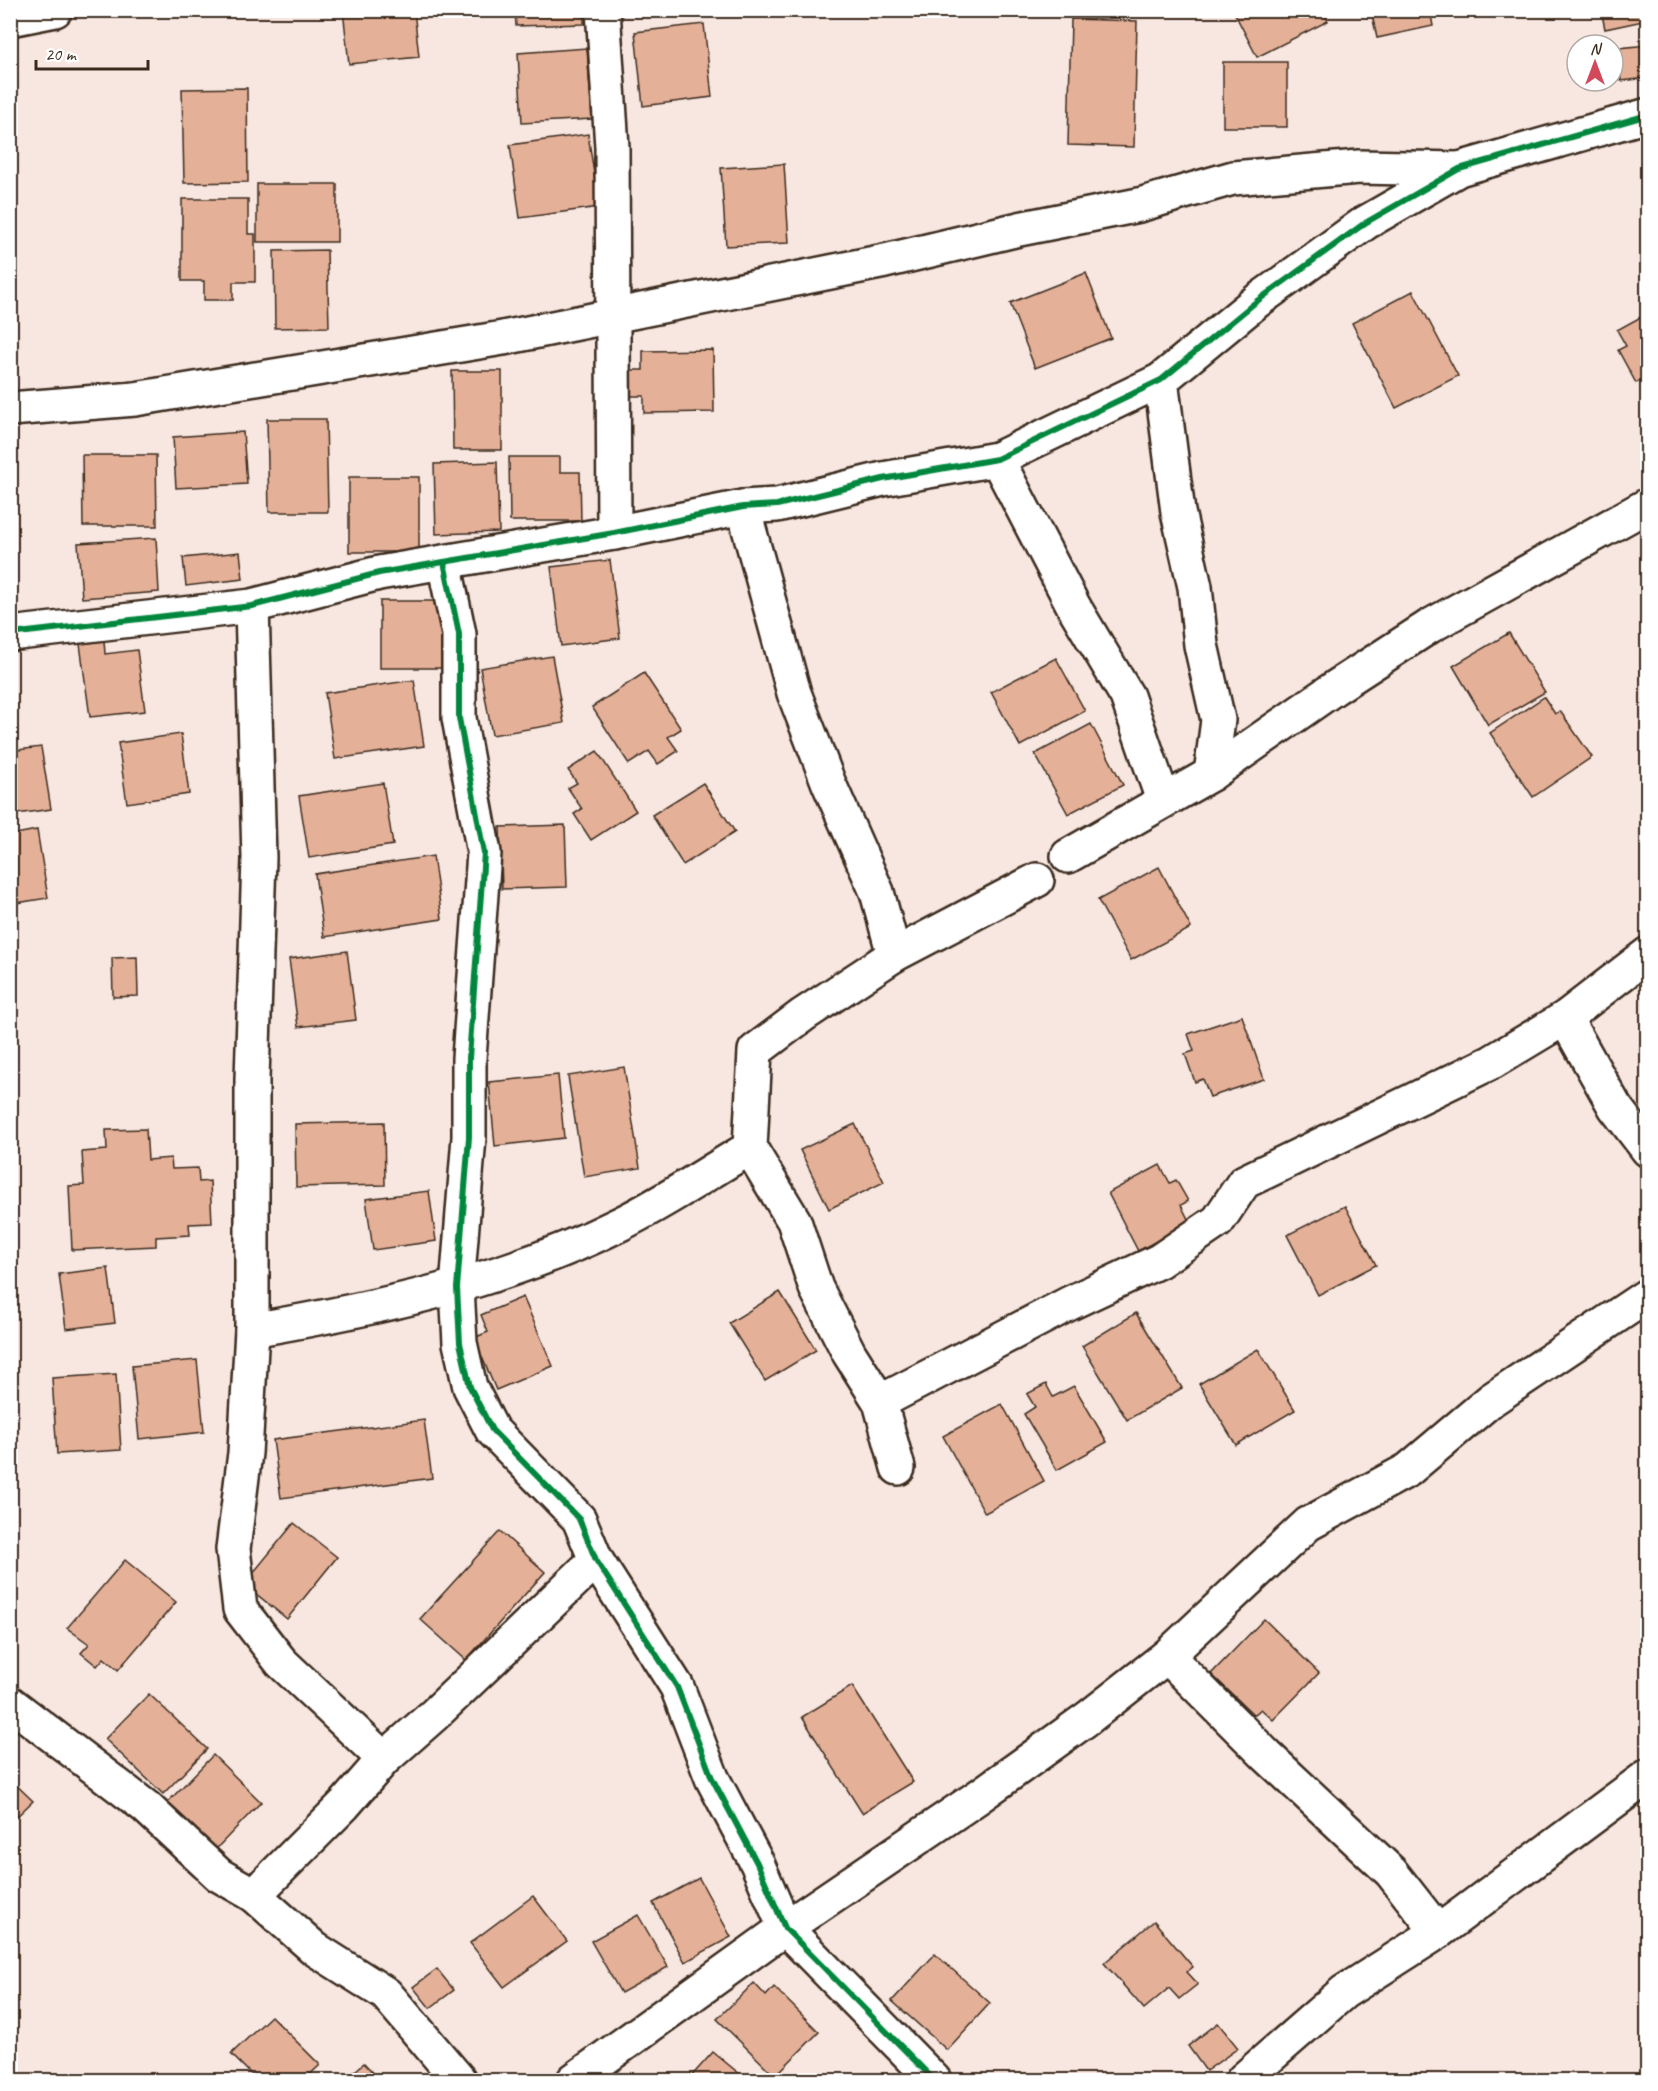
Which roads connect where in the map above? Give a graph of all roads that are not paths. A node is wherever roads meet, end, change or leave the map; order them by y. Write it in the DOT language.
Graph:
graph roads {
  1 [pos="55,10"];
  2 [pos="603,10"];
  3 [pos="10,19"];
  4 [pos="1647,115"];
  5 [pos="1459,169"];
  6 [pos="613,314"];
  7 [pos="1161,380"];
  8 [pos="10,409"];
  9 [pos="997,459"];
  10 [pos="1647,505"];
  11 [pos="743,507"];
  12 [pos="614,533"];
  13 [pos="444,562"];
  14 [pos="252,606"];
  15 [pos="10,634"];
  16 [pos="1211,774"];
  17 [pos="1164,800"];
  18 [pos="1068,856"];
  19 [pos="1037,880"];
  20 [pos="1647,954"];
  21 [pos="894,955"];
  22 [pos="1565,1018"];
  23 [pos="750,1148"];
  24 [pos="1647,1150"];
  25 [pos="458,1288"];
  26 [pos="1647,1295"];
  27 [pos="252,1330"];
  28 [pos="880,1402"];
  29 [pos="898,1468"];
  30 [pos="596,1560"];
  31 [pos="1167,1656"];
  32 [pos="10,1703"];
  33 [pos="384,1759"];
  34 [pos="1647,1776"];
  35 [pos="254,1895"];
  36 [pos="785,1928"];
  37 [pos="1438,1932"];
  38 [pos="459,2080"];
  39 [pos="573,2080"];
  40 [pos="934,2080"];
  41 [pos="1243,2080"];
  1 -- 3 [label="street"];
  2 -- 6 [label="street"];
  4 -- 5 [label="street"];
  5 -- 6 [label="street"];
  5 -- 7 [label="street"];
  6 -- 8 [label="street"];
  6 -- 12 [label="street"];
  7 -- 9 [label="street"];
  7 -- 16 [label="street"];
  9 -- 11 [label="street"];
  9 -- 17 [label="street"];
  10 -- 16 [label="street"];
  11 -- 12 [label="street"];
  11 -- 21 [label="street"];
  12 -- 13 [label="street"];
  13 -- 14 [label="street"];
  13 -- 25 [label="street"];
  14 -- 15 [label="street"];
  14 -- 27 [label="street"];
  16 -- 17 [label="street"];
  17 -- 18 [label="street"];
  19 -- 21 [label="street"];
  20 -- 22 [label="street"];
  21 -- 23 [label="street"];
  22 -- 24 [label="street"];
  22 -- 28 [label="street"];
  23 -- 25 [label="street"];
  23 -- 28 [label="street"];
  25 -- 27 [label="street"];
  25 -- 30 [label="street"];
  26 -- 31 [label="street"];
  27 -- 33 [label="street"];
  28 -- 29 [label="street"];
  30 -- 33 [label="street"];
  30 -- 36 [label="street"];
  31 -- 36 [label="street"];
  31 -- 37 [label="street"];
  32 -- 35 [label="street"];
  33 -- 35 [label="street"];
  34 -- 37 [label="street"];
  35 -- 38 [label="street"];
  36 -- 39 [label="street"];
  36 -- 40 [label="street"];
  37 -- 41 [label="street"];
}
